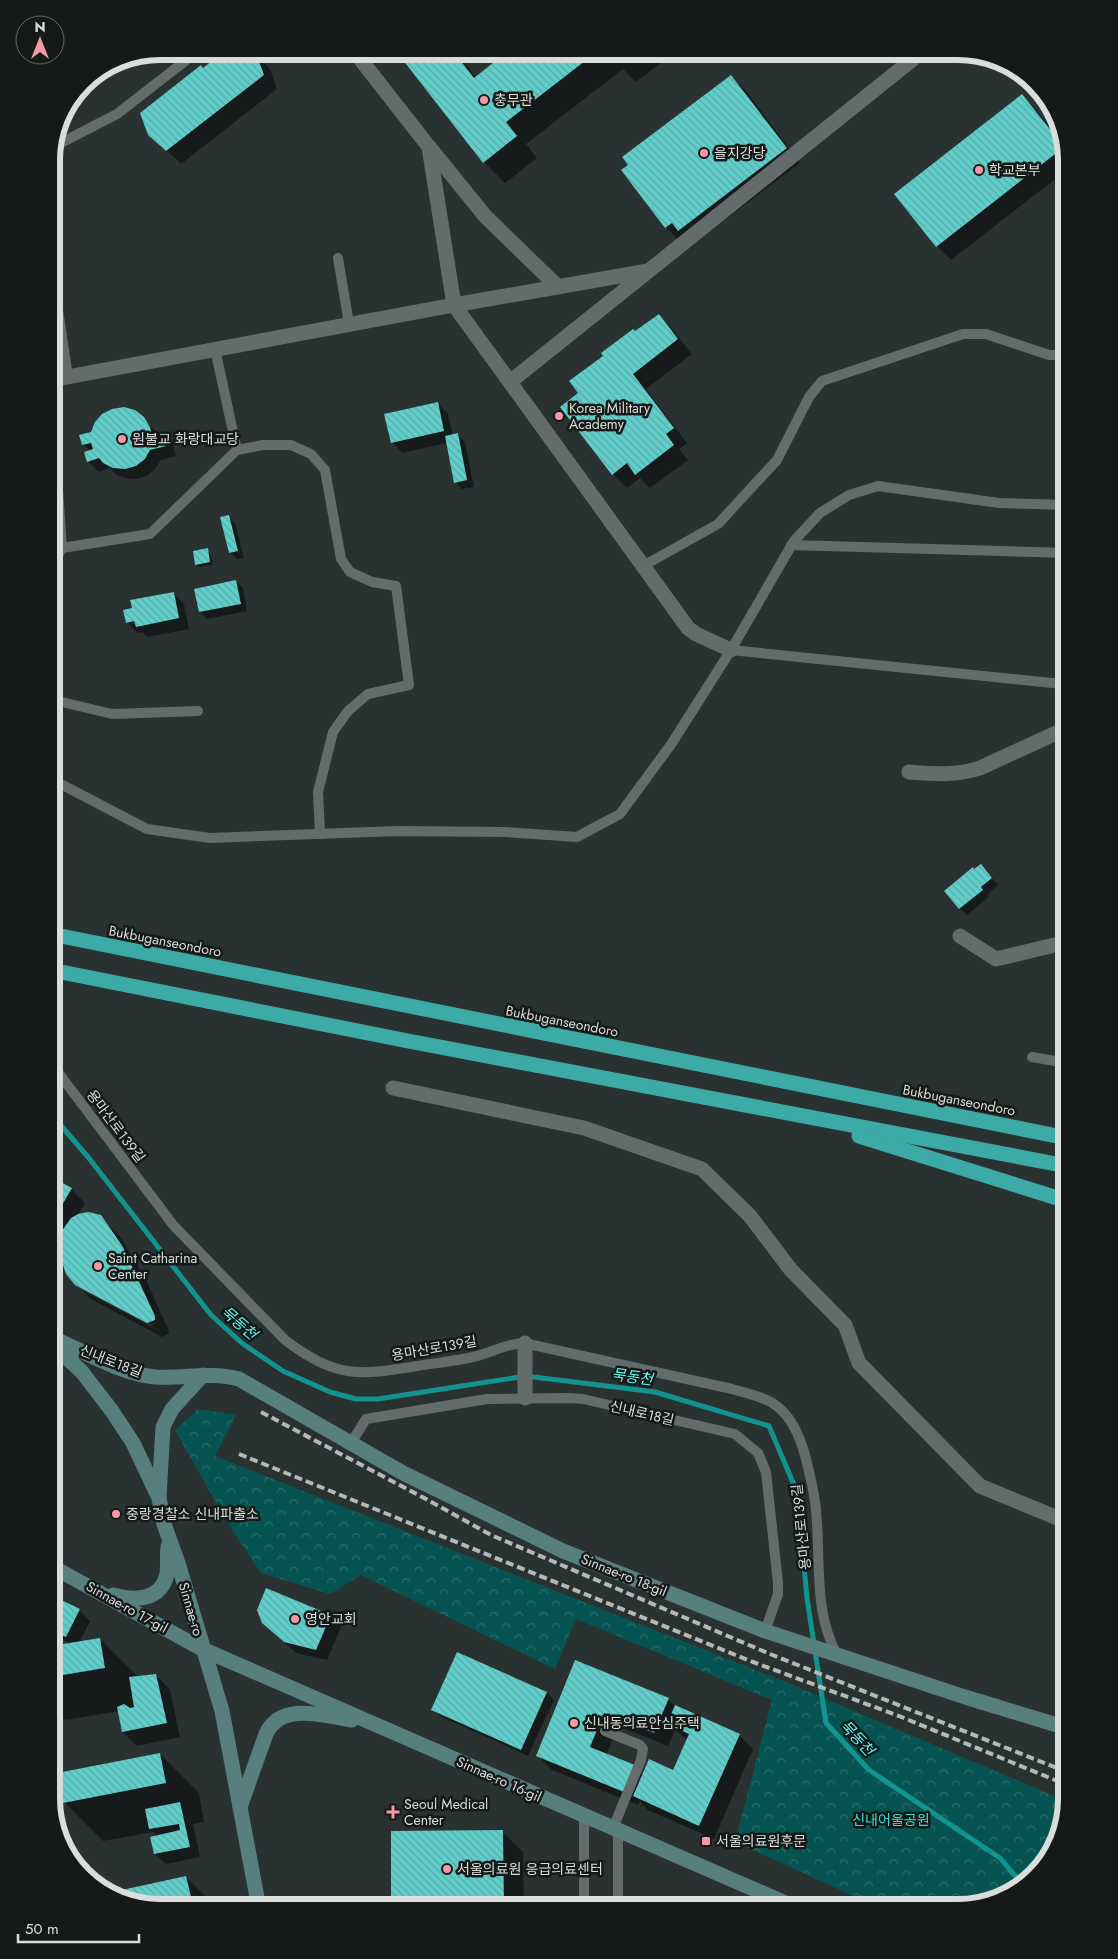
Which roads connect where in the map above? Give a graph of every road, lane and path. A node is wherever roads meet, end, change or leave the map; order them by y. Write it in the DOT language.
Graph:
graph roads {
  1 [pos="186,60"];
  2 [pos="361,60"];
  3 [pos="898,60"];
  4 [pos="62,142"];
  5 [pos="429,147"];
  6 [pos="338,258"];
  7 [pos="652,270"];
  8 [pos="558,286"];
  9 [pos="454,305"];
  10 [pos="60,320"];
  11 [pos="349,324"];
  12 [pos="215,349"];
  13 [pos="1058,355"];
  14 [pos="68,377"];
  15 [pos="60,378"];
  16 [pos="510,382"];
  17 [pos="237,450"];
  18 [pos="1058,504"];
  19 [pos="60,519"];
  20 [pos="792,545"];
  21 [pos="62,548"];
  22 [pos="60,552"];
  23 [pos="1058,553"];
  24 [pos="643,566"];
  25 [pos="731,650"];
  26 [pos="1058,684"];
  27 [pos="60,701"];
  28 [pos="198,712"];
  29 [pos="1058,732"];
  30 [pos="909,772"];
  31 [pos="60,783"];
  32 [pos="320,834"];
  33 [pos="60,936"];
  34 [pos="960,936"];
  35 [pos="1058,944"];
  36 [pos="60,972"];
  37 [pos="1032,1057"];
  38 [pos="1058,1061"];
  39 [pos="60,1075"];
  40 [pos="393,1088"];
  41 [pos="798,1116"];
  42 [pos="1058,1136"];
  43 [pos="1058,1164"];
  44 [pos="1058,1198"];
  45 [pos="60,1341"];
  46 [pos="525,1343"];
  47 [pos="60,1352"];
  48 [pos="203,1375"];
  49 [pos="525,1398"];
  50 [pos="351,1442"];
  51 [pos="159,1498"];
  52 [pos="1058,1518"];
  53 [pos="168,1535"];
  54 [pos="60,1571"];
  55 [pos="92,1589"];
  56 [pos="765,1631"];
  57 [pos="202,1648"];
  58 [pos="838,1656"];
  59 [pos="371,1722"];
  60 [pos="1058,1725"];
  61 [pos="605,1731"];
  62 [pos="240,1809"];
  63 [pos="584,1816"];
  64 [pos="616,1829"];
  65 [pos="256,1899"];
  66 [pos="584,1899"];
  67 [pos="618,1899"];
  68 [pos="776,1899"];
  1 -- 4 [label="lane"];
  2 -- 5 [label="street"];
  3 -- 7 [label="street"];
  5 -- 8 [label="street"];
  5 -- 9 [label="street"];
  6 -- 11 [label="lane"];
  7 -- 8 [label="street"];
  7 -- 16 [label="street"];
  8 -- 9 [label="street"];
  9 -- 11 [label="street"];
  9 -- 16 [label="street"];
  10 -- 14 [label="lane"];
  11 -- 12 [label="street"];
  12 -- 14 [label="street"];
  12 -- 17 [label="lane"];
  13 -- 24 [label="lane"];
  14 -- 15 [label="street"];
  16 -- 24 [label="street"];
  17 -- 21 [label="lane"];
  17 -- 32 [label="lane"];
  18 -- 20 [label="lane"];
  19 -- 21 [label="lane"];
  20 -- 23 [label="lane"];
  20 -- 25 [label="lane"];
  21 -- 22 [label="lane"];
  24 -- 25 [label="street"];
  25 -- 26 [label="lane"];
  25 -- 32 [label="lane"];
  27 -- 28 [label="lane"];
  29 -- 30 [label="street"];
  31 -- 32 [label="lane"];
  33 -- 42 [label="highway, Bukbuganseondoro"];
  34 -- 35 [label="street"];
  36 -- 41 [label="highway"];
  37 -- 38 [label="lane"];
  39 -- 46 [label="lane, 용마산로139길"];
  40 -- 52 [label="street"];
  41 -- 43 [label="highway"];
  41 -- 44 [label="highway"];
  45 -- 48 [label="street, 신내로18길"];
  46 -- 49 [label="street"];
  46 -- 58 [label="lane, 용마산로139길"];
  47 -- 51 [label="street, Sinnae-ro"];
  48 -- 50 [label="street, Sinnae-ro 18-gil"];
  48 -- 51 [label="street"];
  49 -- 50 [label="lane, 신내로18길"];
  49 -- 56 [label="lane, 신내로18길"];
  50 -- 56 [label="street, Sinnae-ro 18-gil"];
  51 -- 53 [label="street, Sinnae-ro"];
  53 -- 55 [label="street"];
  53 -- 57 [label="street, Sinnae-ro"];
  54 -- 55 [label="street, Sinnae-ro 17-gil"];
  55 -- 57 [label="street, Sinnae-ro 17-gil"];
  56 -- 58 [label="street, Sinnae-ro 18-gil"];
  57 -- 59 [label="street, Sinnae-ro 16-gil"];
  57 -- 62 [label="street, Sinnae-ro"];
  58 -- 60 [label="street, Sinnae-ro 18-gil"];
  59 -- 62 [label="street"];
  59 -- 63 [label="street, Sinnae-ro 16-gil"];
  61 -- 64 [label="lane"];
  62 -- 65 [label="street, Sinnae-ro"];
  63 -- 64 [label="street, Sinnae-ro 16-gil"];
  63 -- 66 [label="lane"];
  64 -- 67 [label="lane"];
  64 -- 68 [label="street, Sinnae-ro 16-gil"];
}
